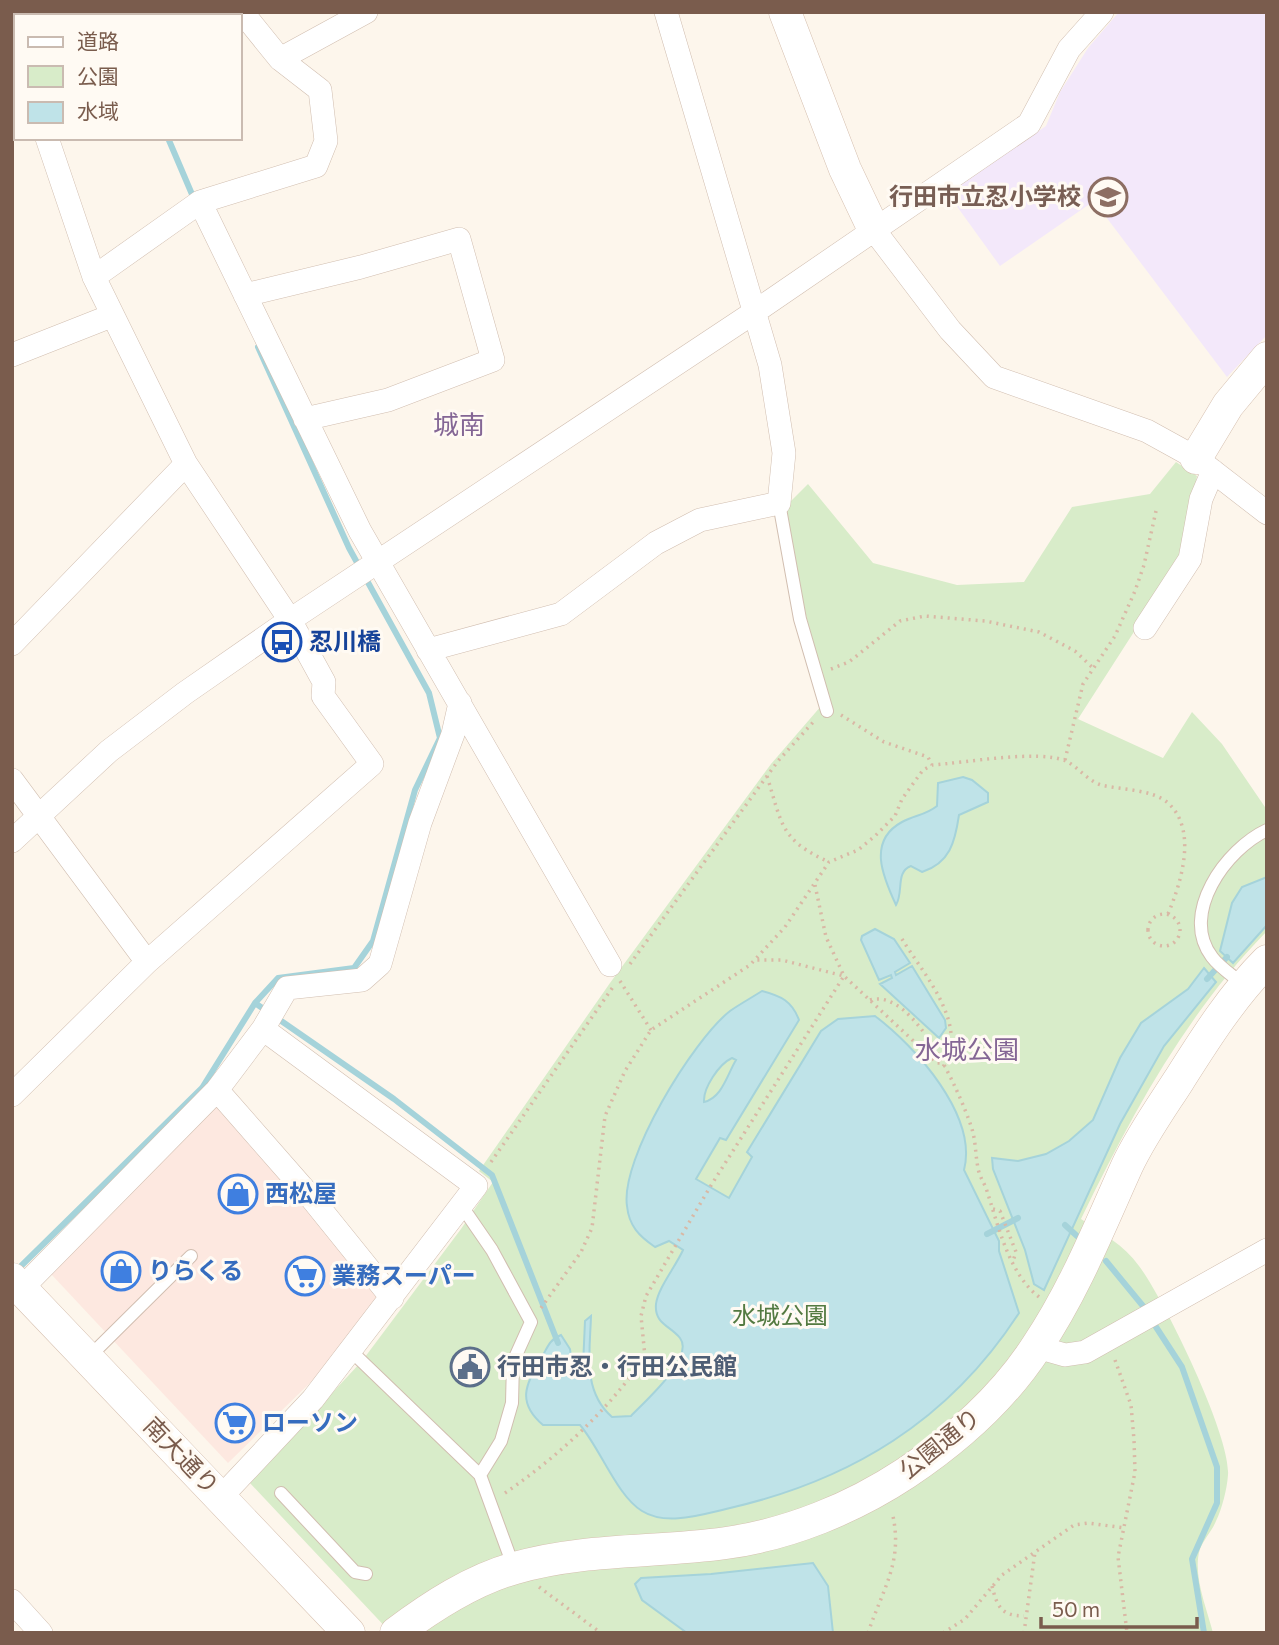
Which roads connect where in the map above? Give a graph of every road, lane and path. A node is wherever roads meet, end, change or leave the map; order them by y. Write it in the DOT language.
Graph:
graph roads {
  1 [pos="242,12"];
  2 [pos="366,12"];
  3 [pos="666,12"];
  4 [pos="785,12"];
  5 [pos="1098,14"];
  6 [pos="279,59"];
  7 [pos="48,140"];
  8 [pos="200,202"];
  9 [pos="874,230"];
  10 [pos="94,277"];
  11 [pos="245,295"];
  12 [pos="753,313"];
  13 [pos="111,316"];
  14 [pos="12,355"];
  15 [pos="1267,358"];
  16 [pos="305,419"];
  17 [pos="186,464"];
  18 [pos="1205,465"];
  19 [pos="779,503"];
  20 [pos="1156,511"];
  21 [pos="1267,513"];
  22 [pos="377,564"];
  23 [pos="290,620"];
  24 [pos="1145,628"];
  25 [pos="16,634"];
  26 [pos="428,650"];
  27 [pos="1093,667"];
  28 [pos="816,675"];
  29 [pos="460,703"];
  30 [pos="827,711"];
  31 [pos="1065,760"];
  32 [pos="932,765"];
  33 [pos="767,776"];
  34 [pos="12,780"];
  35 [pos="40,814"];
  36 [pos="1267,830"];
  37 [pos="12,841"];
  38 [pos="829,862"];
  39 [pos="815,883"];
  40 [pos="1168,914"];
  41 [pos="902,939"];
  42 [pos="754,960"];
  43 [pos="147,962"];
  44 [pos="1254,971"];
  45 [pos="614,972"];
  46 [pos="844,976"];
  47 [pos="870,1000"];
  48 [pos="263,1029"];
  49 [pos="650,1030"];
  50 [pos="942,1065"];
  51 [pos="217,1090"];
  52 [pos="12,1095"];
  53 [pos="491,1162"];
  54 [pos="461,1205"];
  55 [pos="992,1209"];
  56 [pos="1267,1250"];
  57 [pos="191,1256"];
  58 [pos="1013,1261"];
  59 [pos="17,1284"];
  60 [pos="391,1298"];
  61 [pos="1044,1301"];
  62 [pos="531,1322"];
  63 [pos="1037,1347"];
  64 [pos="351,1351"];
  65 [pos="1112,1353"];
  66 [pos="88,1359"];
  67 [pos="480,1475"];
  68 [pos="281,1493"];
  69 [pos="221,1497"];
  70 [pos="491,1503"];
  71 [pos="890,1504"];
  72 [pos="1125,1528"];
  73 [pos="1035,1552"];
  74 [pos="366,1574"];
  75 [pos="525,1576"];
  76 [pos="992,1586"];
  77 [pos="12,1601"];
  78 [pos="1025,1616"];
  79 [pos="41,1633"];
  80 [pos="349,1633"];
  81 [pos="396,1633"];
  82 [pos="601,1633"];
  83 [pos="868,1633"];
  84 [pos="943,1633"];
  85 [pos="1024,1633"];
  86 [pos="1127,1633"];
  1 -- 6 [label="street"];
  2 -- 6 [label="street"];
  3 -- 12 [label="street"];
  4 -- 9 [label="street"];
  5 -- 9 [label="street"];
  6 -- 8 [label="street"];
  7 -- 10 [label="street"];
  8 -- 10 [label="street"];
  8 -- 11 [label="street"];
  9 -- 12 [label="street"];
  9 -- 18 [label="street"];
  10 -- 13 [label="street"];
  11 -- 16 [label="street"];
  11 -- 16 [label="street"];
  12 -- 19 [label="street"];
  12 -- 22 [label="street"];
  13 -- 14 [label="street"];
  13 -- 17 [label="street"];
  15 -- 18 [label="street"];
  16 -- 22 [label="street"];
  17 -- 23 [label="street"];
  17 -- 25 [label="street"];
  18 -- 21 [label="street"];
  18 -- 24 [label="street"];
  19 -- 26 [label="street"];
  19 -- 28 [label="lane"];
  20 -- 27 [label="path"];
  22 -- 23 [label="street"];
  22 -- 26 [label="street"];
  23 -- 35 [label="street"];
  23 -- 43 [label="street"];
  26 -- 29 [label="street"];
  27 -- 28 [label="path"];
  27 -- 31 [label="path"];
  28 -- 30 [label="lane"];
  29 -- 45 [label="street"];
  29 -- 48 [label="street"];
  30 -- 32 [label="path"];
  30 -- 33 [label="path"];
  31 -- 32 [label="path"];
  31 -- 40 [label="path"];
  32 -- 38 [label="path"];
  33 -- 38 [label="path"];
  33 -- 45 [label="path"];
  34 -- 35 [label="street"];
  35 -- 37 [label="street"];
  35 -- 43 [label="street"];
  36 -- 44 [label="lane"];
  38 -- 39 [label="path"];
  39 -- 42 [label="path"];
  39 -- 46 [label="path"];
  40 -- 40 [label="path"];
  41 -- 50 [label="path"];
  42 -- 46 [label="path"];
  42 -- 49 [label="path"];
  43 -- 52 [label="street"];
  44 -- 63 [label="street, 公園通り"];
  45 -- 49 [label="path"];
  45 -- 53 [label="path"];
  46 -- 47 [label="path"];
  46 -- 70 [label="path"];
  47 -- 50 [label="path"];
  47 -- 50 [label="path"];
  48 -- 51 [label="street"];
  48 -- 54 [label="street"];
  49 -- 62 [label="path"];
  50 -- 55 [label="path"];
  51 -- 59 [label="street"];
  51 -- 60 [label="street"];
  54 -- 60 [label="street"];
  54 -- 62 [label="lane"];
  55 -- 58 [label="path"];
  55 -- 58 [label="path"];
  56 -- 63 [label="street"];
  57 -- 66 [label="lane"];
  58 -- 61 [label="path"];
  59 -- 66 [label="street, 南大通り"];
  60 -- 64 [label="street"];
  62 -- 67 [label="lane"];
  63 -- 75 [label="street, 公園通り"];
  64 -- 67 [label="lane"];
  64 -- 69 [label="street"];
  65 -- 72 [label="path"];
  66 -- 69 [label="street, 南大通り"];
  67 -- 70 [label="lane"];
  68 -- 74 [label="lane"];
  69 -- 80 [label="street, 南大通り"];
  70 -- 75 [label="lane"];
  71 -- 83 [label="path"];
  72 -- 73 [label="path"];
  72 -- 86 [label="path"];
  73 -- 76 [label="path"];
  73 -- 78 [label="path"];
  75 -- 81 [label="street, 公園通り"];
  75 -- 82 [label="path"];
  76 -- 78 [label="path"];
  76 -- 84 [label="path"];
  77 -- 79 [label="street"];
  78 -- 85 [label="path"];
}
